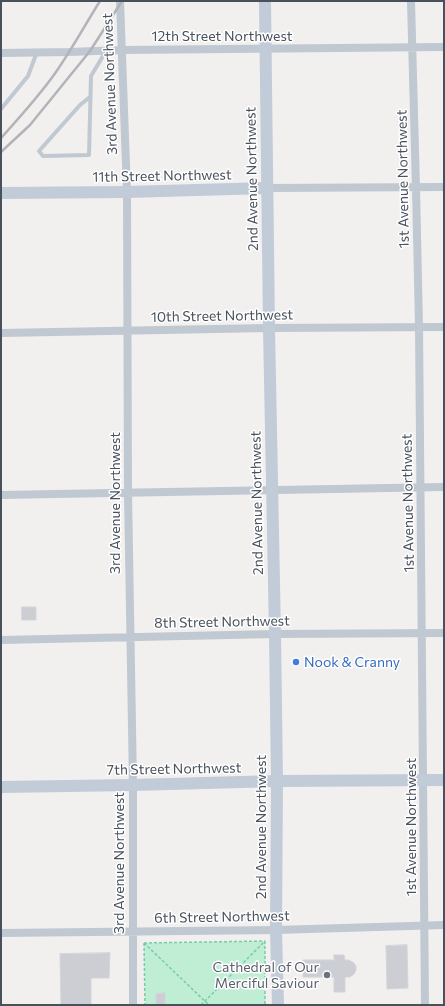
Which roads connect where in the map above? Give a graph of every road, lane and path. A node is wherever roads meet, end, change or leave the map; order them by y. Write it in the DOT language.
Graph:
graph roads {
  1 [pos="120,1"];
  2 [pos="265,1"];
  3 [pos="411,1"];
  4 [pos="444,47"];
  5 [pos="412,48"];
  6 [pos="265,49"];
  7 [pos="106,50"];
  8 [pos="122,50"];
  9 [pos="37,52"];
  10 [pos="1,53"];
  11 [pos="90,97"];
  12 [pos="1,109"];
  13 [pos="444,187"];
  14 [pos="267,188"];
  15 [pos="416,188"];
  16 [pos="127,192"];
  17 [pos="1,193"];
  18 [pos="419,327"];
  19 [pos="444,327"];
  20 [pos="268,328"];
  21 [pos="128,331"];
  22 [pos="1,334"];
  23 [pos="421,487"];
  24 [pos="444,487"];
  25 [pos="272,489"];
  26 [pos="128,493"];
  27 [pos="1,494"];
  28 [pos="422,633"];
  29 [pos="444,633"];
  30 [pos="275,634"];
  31 [pos="130,637"];
  32 [pos="1,640"];
  33 [pos="424,780"];
  34 [pos="444,780"];
  35 [pos="277,781"];
  36 [pos="133,785"];
  37 [pos="1,787"];
  38 [pos="424,925"];
  39 [pos="444,925"];
  40 [pos="276,930"];
  41 [pos="132,931"];
  42 [pos="1,932"];
  43 [pos="265,941"];
  44 [pos="144,943"];
  45 [pos="205,1001"];
  46 [pos="133,1005"];
  47 [pos="145,1005"];
  48 [pos="201,1005"];
  49 [pos="209,1005"];
  50 [pos="266,1005"];
  51 [pos="278,1005"];
  52 [pos="425,1005"];
  1 -- 8 [label="street, 3rd Avenue Northwest"];
  2 -- 6 [label="street, 2nd Avenue Northwest"];
  3 -- 5 [label="street, 1st Avenue Northwest"];
  4 -- 5 [label="street, 12th Street Northwest"];
  5 -- 6 [label="street, 12th Street Northwest"];
  5 -- 15 [label="street, 1st Avenue Northwest"];
  6 -- 8 [label="street, 12th Street Northwest"];
  6 -- 14 [label="street, 2nd Avenue Northwest"];
  7 -- 8 [label="street, 12th Street Northwest"];
  7 -- 9 [label="street, 12th Street Northwest"];
  7 -- 11 [label="lane"];
  8 -- 16 [label="street, 3rd Avenue Northwest"];
  9 -- 10 [label="street, 12th Street Northwest"];
  9 -- 12 [label="lane"];
  11 -- 11 [label="lane"];
  13 -- 15 [label="street, 11th Street Northwest"];
  14 -- 15 [label="street, 11th Street Northwest"];
  14 -- 16 [label="street, 11th Street Northwest"];
  14 -- 20 [label="street, 2nd Avenue Northwest"];
  15 -- 18 [label="street, 1st Avenue Northwest"];
  16 -- 17 [label="street, 11th Street Northwest"];
  16 -- 21 [label="street, 3rd Avenue Northwest"];
  18 -- 19 [label="street, 10th Street Northwest"];
  18 -- 20 [label="street, 10th Street Northwest"];
  18 -- 23 [label="street, 1st Avenue Northwest"];
  20 -- 21 [label="street, 10th Street Northwest"];
  20 -- 25 [label="street, 2nd Avenue Northwest"];
  21 -- 22 [label="street, 10th Street Northwest"];
  21 -- 26 [label="street, 3rd Avenue Northwest"];
  23 -- 24 [label="street"];
  23 -- 25 [label="street"];
  23 -- 28 [label="street, 1st Avenue Northwest"];
  25 -- 26 [label="street"];
  25 -- 30 [label="street, 2nd Avenue Northwest"];
  26 -- 27 [label="street"];
  26 -- 31 [label="street, 3rd Avenue Northwest"];
  28 -- 29 [label="street, 8th Street Northwest"];
  28 -- 30 [label="street, 8th Street Northwest"];
  28 -- 33 [label="street, 1st Avenue Northwest"];
  30 -- 31 [label="street, 8th Street Northwest"];
  30 -- 35 [label="street, 2nd Avenue Northwest"];
  31 -- 32 [label="street, 8th Street Northwest"];
  31 -- 36 [label="street, 3rd Avenue Northwest"];
  33 -- 34 [label="street, 7th Street Northwest"];
  33 -- 35 [label="street, 7th Street Northwest"];
  33 -- 38 [label="street, 1st Avenue Northwest"];
  35 -- 36 [label="street, 7th Street Northwest"];
  35 -- 40 [label="street, 2nd Avenue Northwest"];
  36 -- 37 [label="street, 7th Street Northwest"];
  36 -- 41 [label="street, 3rd Avenue Northwest"];
  38 -- 39 [label="street, 6th Street Northwest"];
  38 -- 40 [label="street, 6th Street Northwest"];
  38 -- 52 [label="street, 1st Avenue Northwest"];
  40 -- 41 [label="street, 6th Street Northwest"];
  40 -- 51 [label="street, 2nd Avenue Northwest"];
  41 -- 42 [label="street, 6th Street Northwest"];
  41 -- 46 [label="street, 3rd Avenue Northwest"];
  43 -- 44 [label="path"];
  43 -- 45 [label="path"];
  43 -- 50 [label="path"];
  44 -- 45 [label="path"];
  44 -- 47 [label="path"];
  45 -- 48 [label="path"];
  45 -- 49 [label="path"];
}
